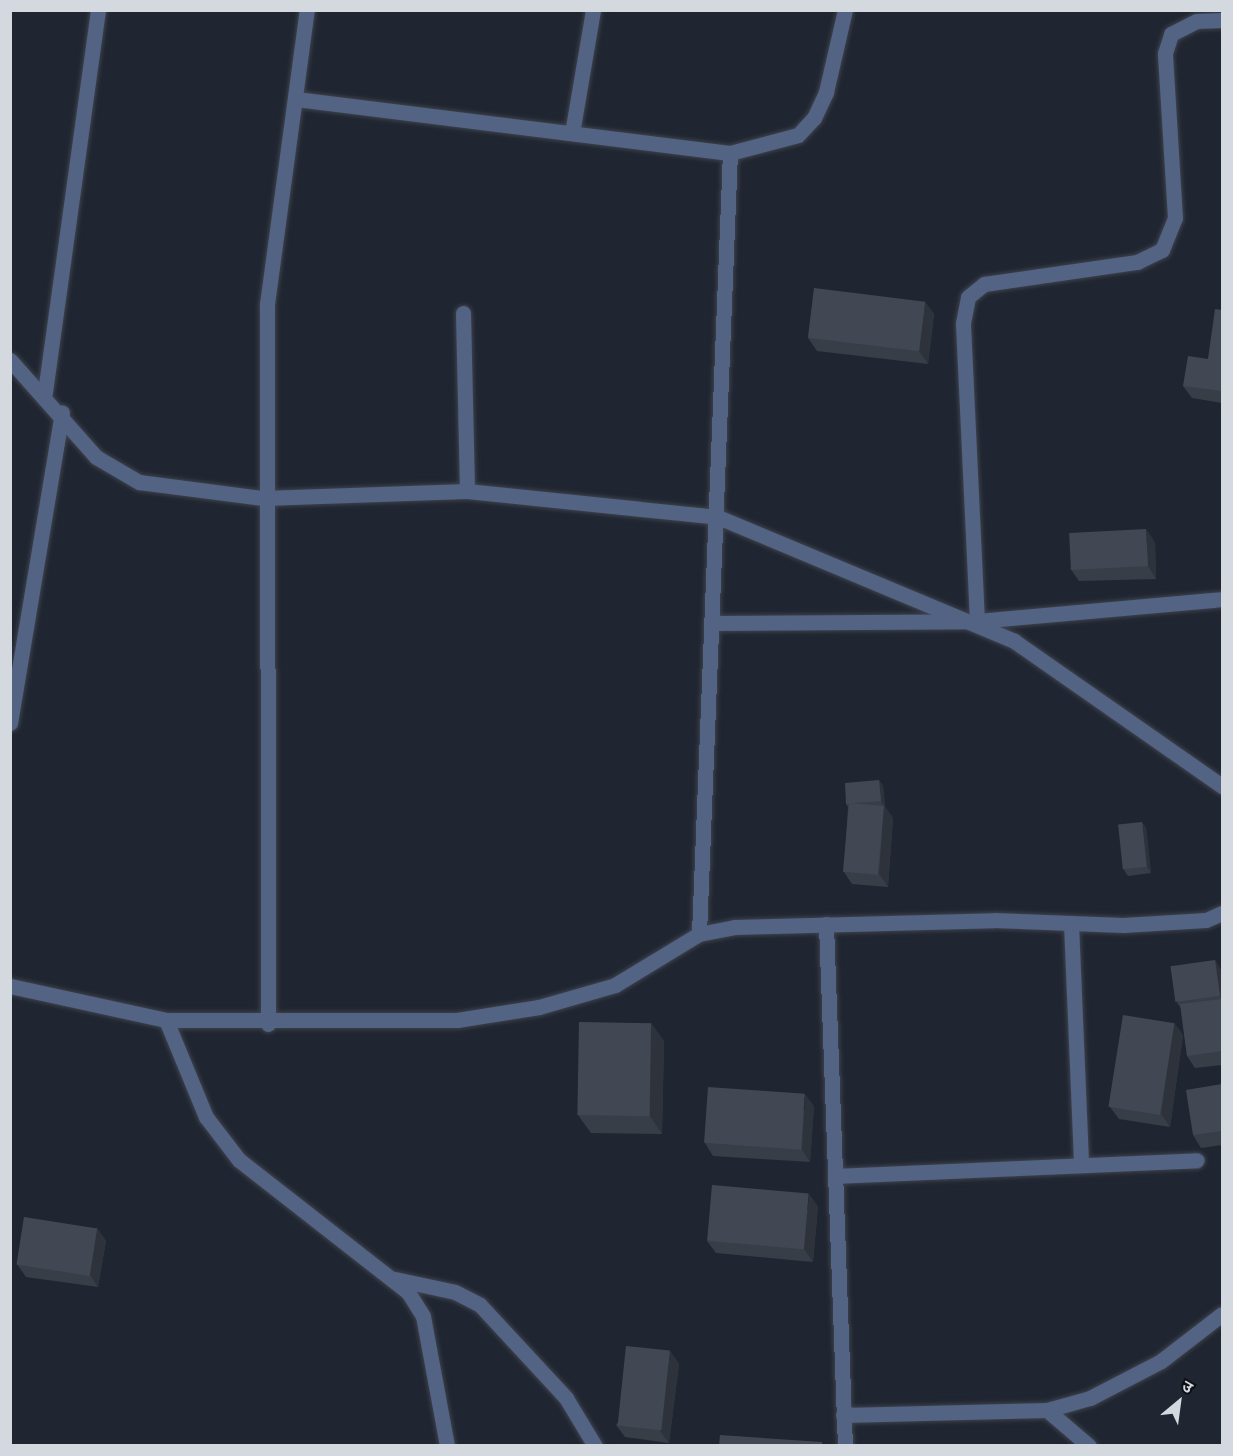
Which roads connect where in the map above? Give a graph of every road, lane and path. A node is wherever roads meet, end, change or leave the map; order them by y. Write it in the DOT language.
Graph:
graph roads {
  1 [pos="98,10"];
  2 [pos="307,10"];
  3 [pos="593,10"];
  4 [pos="845,10"];
  5 [pos="1222,20"];
  6 [pos="296,99"];
  7 [pos="572,133"];
  8 [pos="730,153"];
  9 [pos="463,313"];
  10 [pos="10,360"];
  11 [pos="45,392"];
  12 [pos="62,412"];
  13 [pos="467,491"];
  14 [pos="263,498"];
  15 [pos="718,517"];
  16 [pos="1222,599"];
  17 [pos="977,621"];
  18 [pos="713,623"];
  19 [pos="10,723"];
  20 [pos="1222,786"];
  21 [pos="1222,913"];
  22 [pos="1071,923"];
  23 [pos="826,924"];
  24 [pos="699,934"];
  25 [pos="10,986"];
  26 [pos="166,1020"];
  27 [pos="268,1024"];
  28 [pos="1197,1160"];
  29 [pos="1081,1165"];
  30 [pos="836,1176"];
  31 [pos="395,1279"];
  32 [pos="1222,1314"];
  33 [pos="1047,1410"];
  34 [pos="843,1415"];
  35 [pos="447,1446"];
  36 [pos="595,1446"];
  37 [pos="844,1446"];
  38 [pos="1089,1446"];
  1 -- 11 [label="street"];
  2 -- 6 [label="street"];
  3 -- 7 [label="street"];
  4 -- 8 [label="street"];
  5 -- 17 [label="street"];
  6 -- 7 [label="street"];
  6 -- 14 [label="street"];
  7 -- 8 [label="street"];
  8 -- 15 [label="street"];
  9 -- 13 [label="street"];
  10 -- 11 [label="street"];
  11 -- 12 [label="street"];
  12 -- 14 [label="street"];
  12 -- 19 [label="street"];
  13 -- 14 [label="street"];
  13 -- 15 [label="street"];
  14 -- 27 [label="street"];
  15 -- 17 [label="street"];
  15 -- 18 [label="street"];
  16 -- 17 [label="street"];
  17 -- 18 [label="street"];
  17 -- 20 [label="street"];
  18 -- 24 [label="street"];
  21 -- 22 [label="street"];
  22 -- 23 [label="street"];
  22 -- 29 [label="street"];
  23 -- 24 [label="street"];
  23 -- 30 [label="street"];
  24 -- 27 [label="street"];
  25 -- 26 [label="street"];
  26 -- 27 [label="street"];
  26 -- 31 [label="street"];
  28 -- 29 [label="street"];
  29 -- 30 [label="street"];
  30 -- 34 [label="street"];
  31 -- 35 [label="street"];
  31 -- 36 [label="street"];
  32 -- 33 [label="street"];
  33 -- 34 [label="street"];
  33 -- 38 [label="street"];
  34 -- 37 [label="street"];
}
